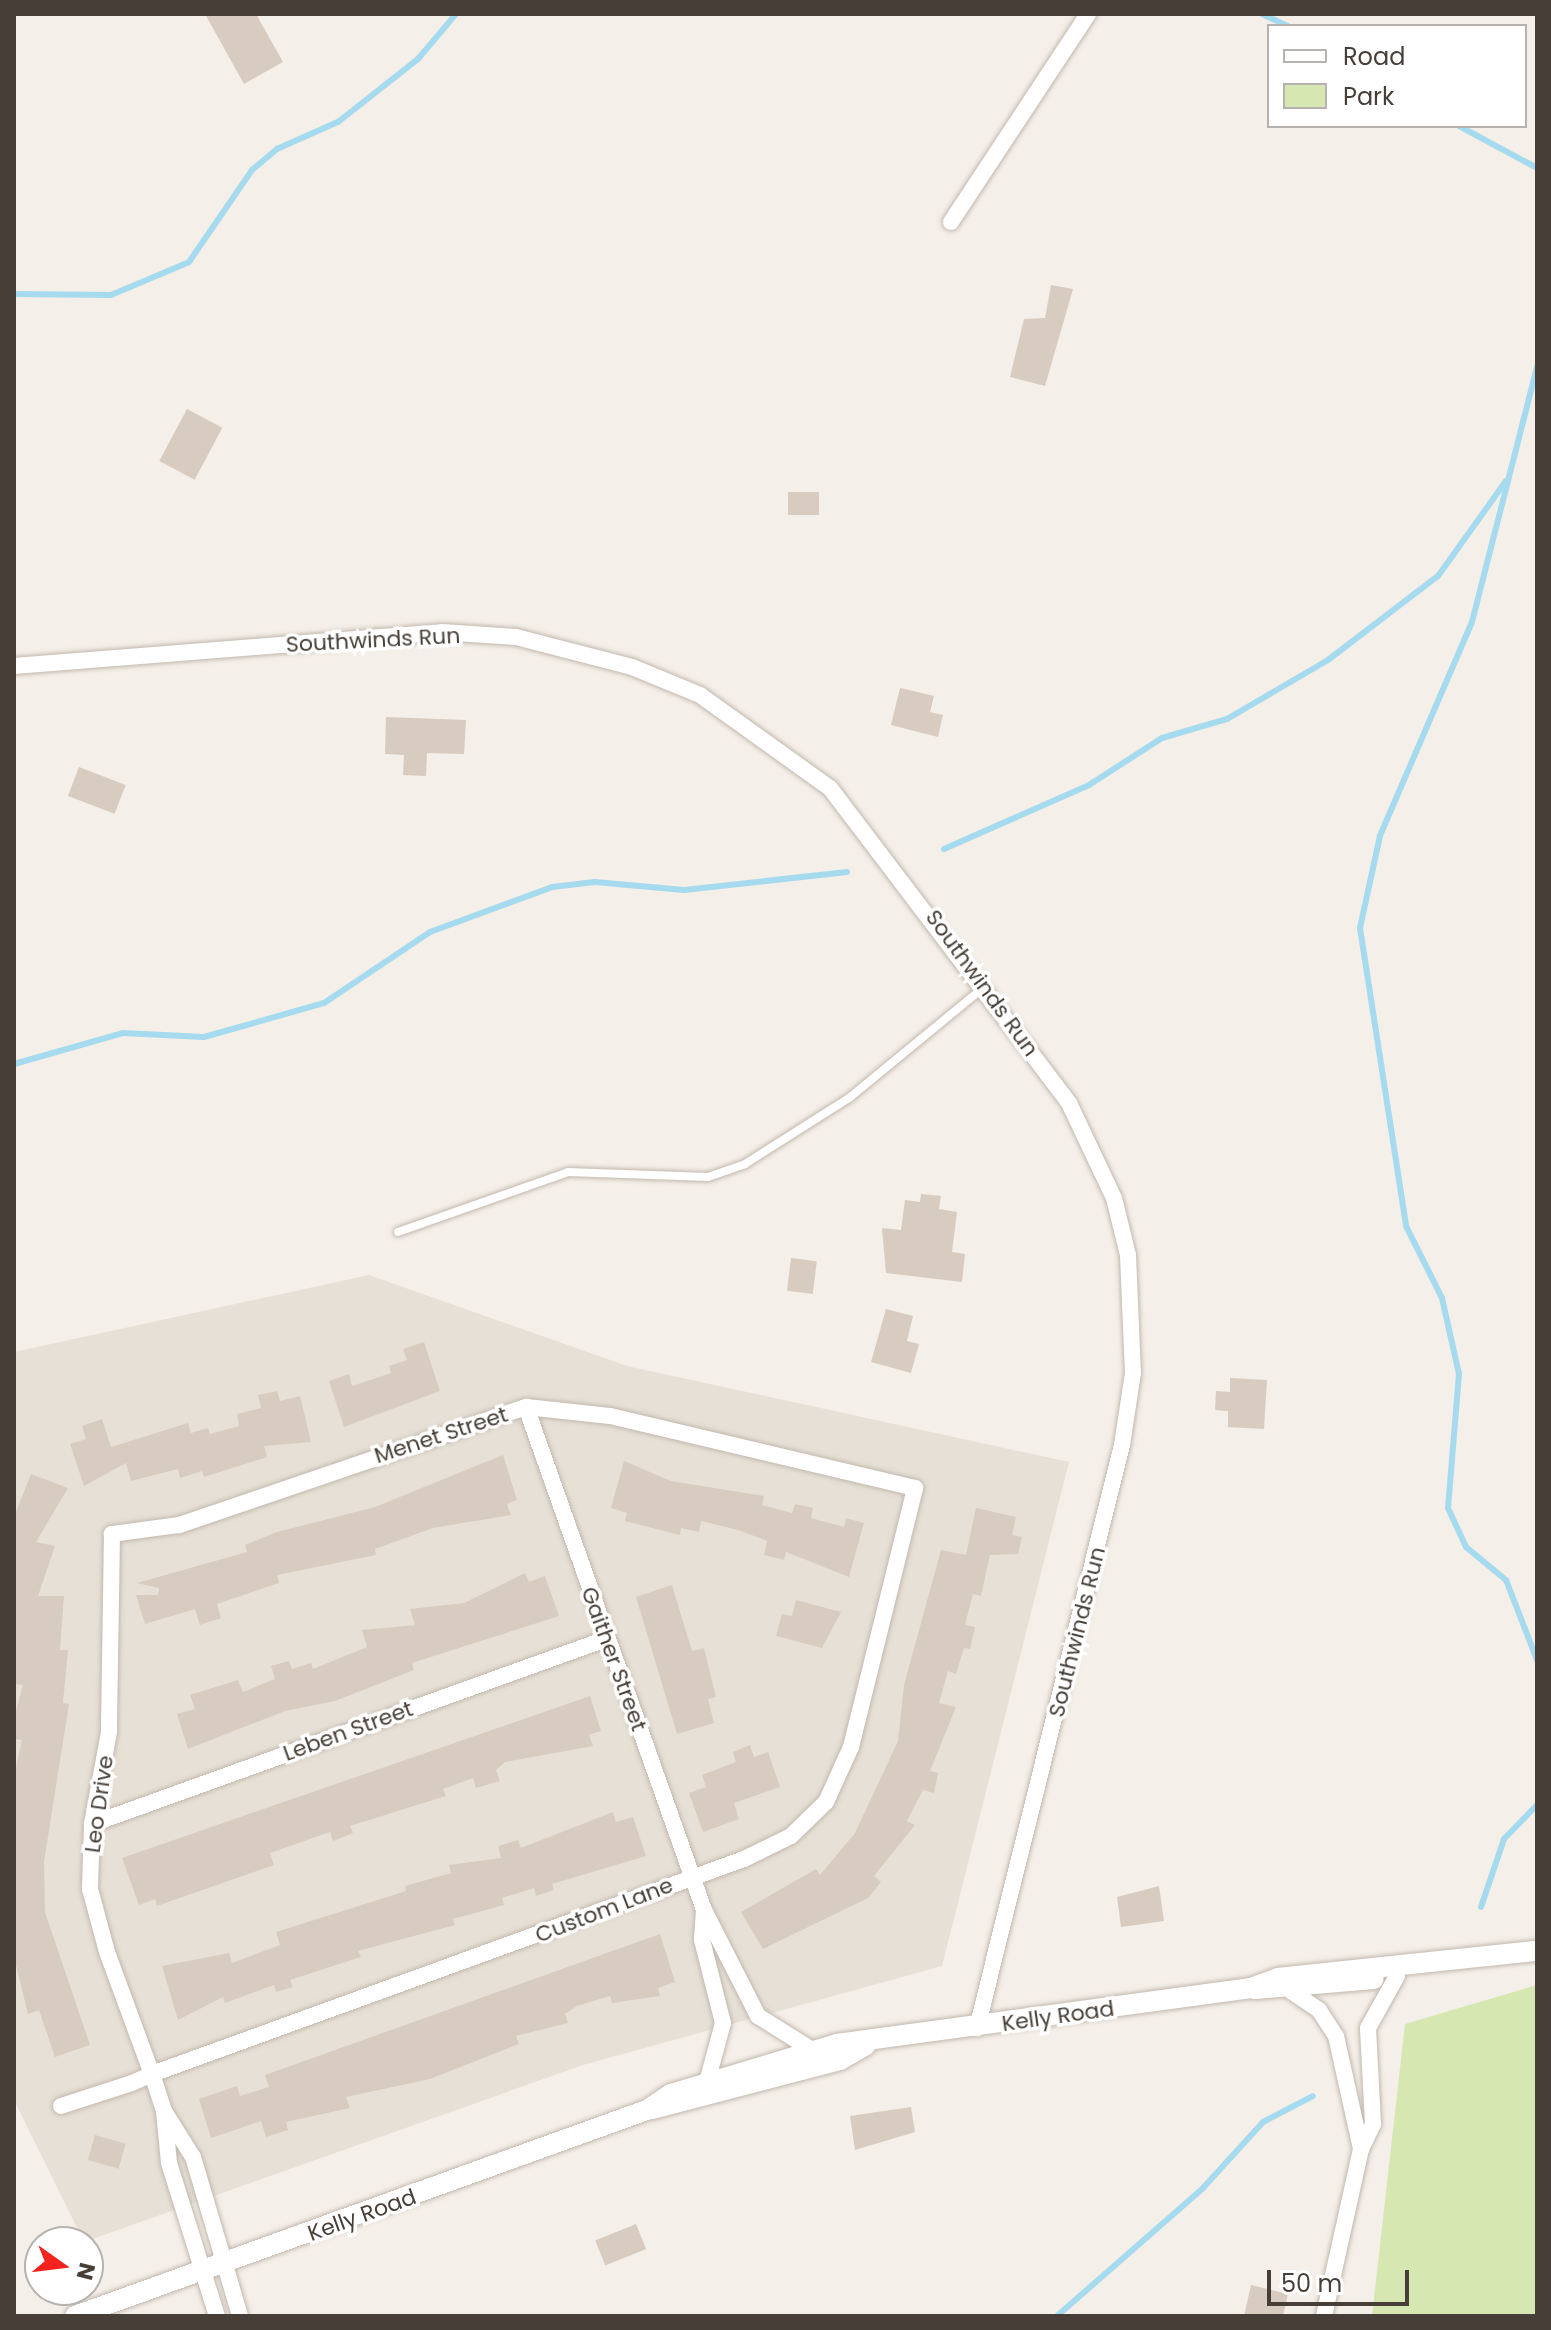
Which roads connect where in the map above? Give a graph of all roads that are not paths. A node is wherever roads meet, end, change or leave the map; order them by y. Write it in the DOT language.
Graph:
graph roads {
  1 [pos="1088,14"];
  2 [pos="951,222"];
  3 [pos="14,666"];
  4 [pos="985,986"];
  5 [pos="398,1232"];
  6 [pos="526,1407"];
  7 [pos="915,1488"];
  8 [pos="112,1534"];
  9 [pos="606,1639"];
  10 [pos="92,1824"];
  11 [pos="694,1876"];
  12 [pos="704,1910"];
  13 [pos="1537,1951"];
  14 [pos="1440,1964"];
  15 [pos="1397,1976"];
  16 [pos="1251,1988"];
  17 [pos="1291,1991"];
  18 [pos="977,2028"];
  19 [pos="866,2045"];
  20 [pos="812,2050"];
  21 [pos="152,2074"];
  22 [pos="707,2082"];
  23 [pos="61,2106"];
  24 [pos="647,2110"];
  25 [pos="164,2111"];
  26 [pos="1361,2149"];
  27 [pos="224,2265"];
  28 [pos="202,2273"];
  29 [pos="75,2316"];
  30 [pos="217,2316"];
  31 [pos="240,2316"];
  32 [pos="1324,2316"];
  1 -- 2 [label="street"];
  3 -- 4 [label="street, Southwinds Run"];
  4 -- 5 [label="lane"];
  4 -- 18 [label="street, Southwinds Run"];
  6 -- 7 [label="street, Menet Street"];
  6 -- 8 [label="street, Menet Street"];
  6 -- 9 [label="street, Gaither Street"];
  7 -- 11 [label="street, Custom Lane"];
  8 -- 10 [label="street, Leo Drive"];
  9 -- 10 [label="street, Leben Street"];
  9 -- 11 [label="street, Gaither Street"];
  10 -- 21 [label="street, Leo Drive"];
  11 -- 12 [label="street, Gaither Street"];
  11 -- 21 [label="street, Custom Lane"];
  12 -- 20 [label="street, Gaither Street"];
  12 -- 22 [label="street, Gaither Street"];
  13 -- 14 [label="street, Kelly Road"];
  14 -- 15 [label="street, Kelly Road"];
  14 -- 16 [label="street, Kelly Road"];
  15 -- 17 [label="street, Kelly Road"];
  15 -- 26 [label="street"];
  16 -- 17 [label="street, Kelly Road"];
  16 -- 18 [label="street, Kelly Road"];
  17 -- 26 [label="street"];
  18 -- 19 [label="street, Kelly Road"];
  19 -- 20 [label="street, Kelly Road"];
  19 -- 24 [label="street, Kelly Road"];
  20 -- 22 [label="street, Kelly Road"];
  21 -- 23 [label="street, Custom Lane"];
  21 -- 25 [label="street, Leo Drive"];
  22 -- 24 [label="street, Kelly Road"];
  24 -- 27 [label="street, Kelly Road"];
  25 -- 27 [label="street, Leo Drive"];
  25 -- 28 [label="street, Leo Drive"];
  26 -- 32 [label="street"];
  27 -- 28 [label="street, Kelly Road"];
  27 -- 31 [label="street, Leo Drive"];
  28 -- 29 [label="street, Kelly Road"];
  28 -- 30 [label="street, Leo Drive"];
}
